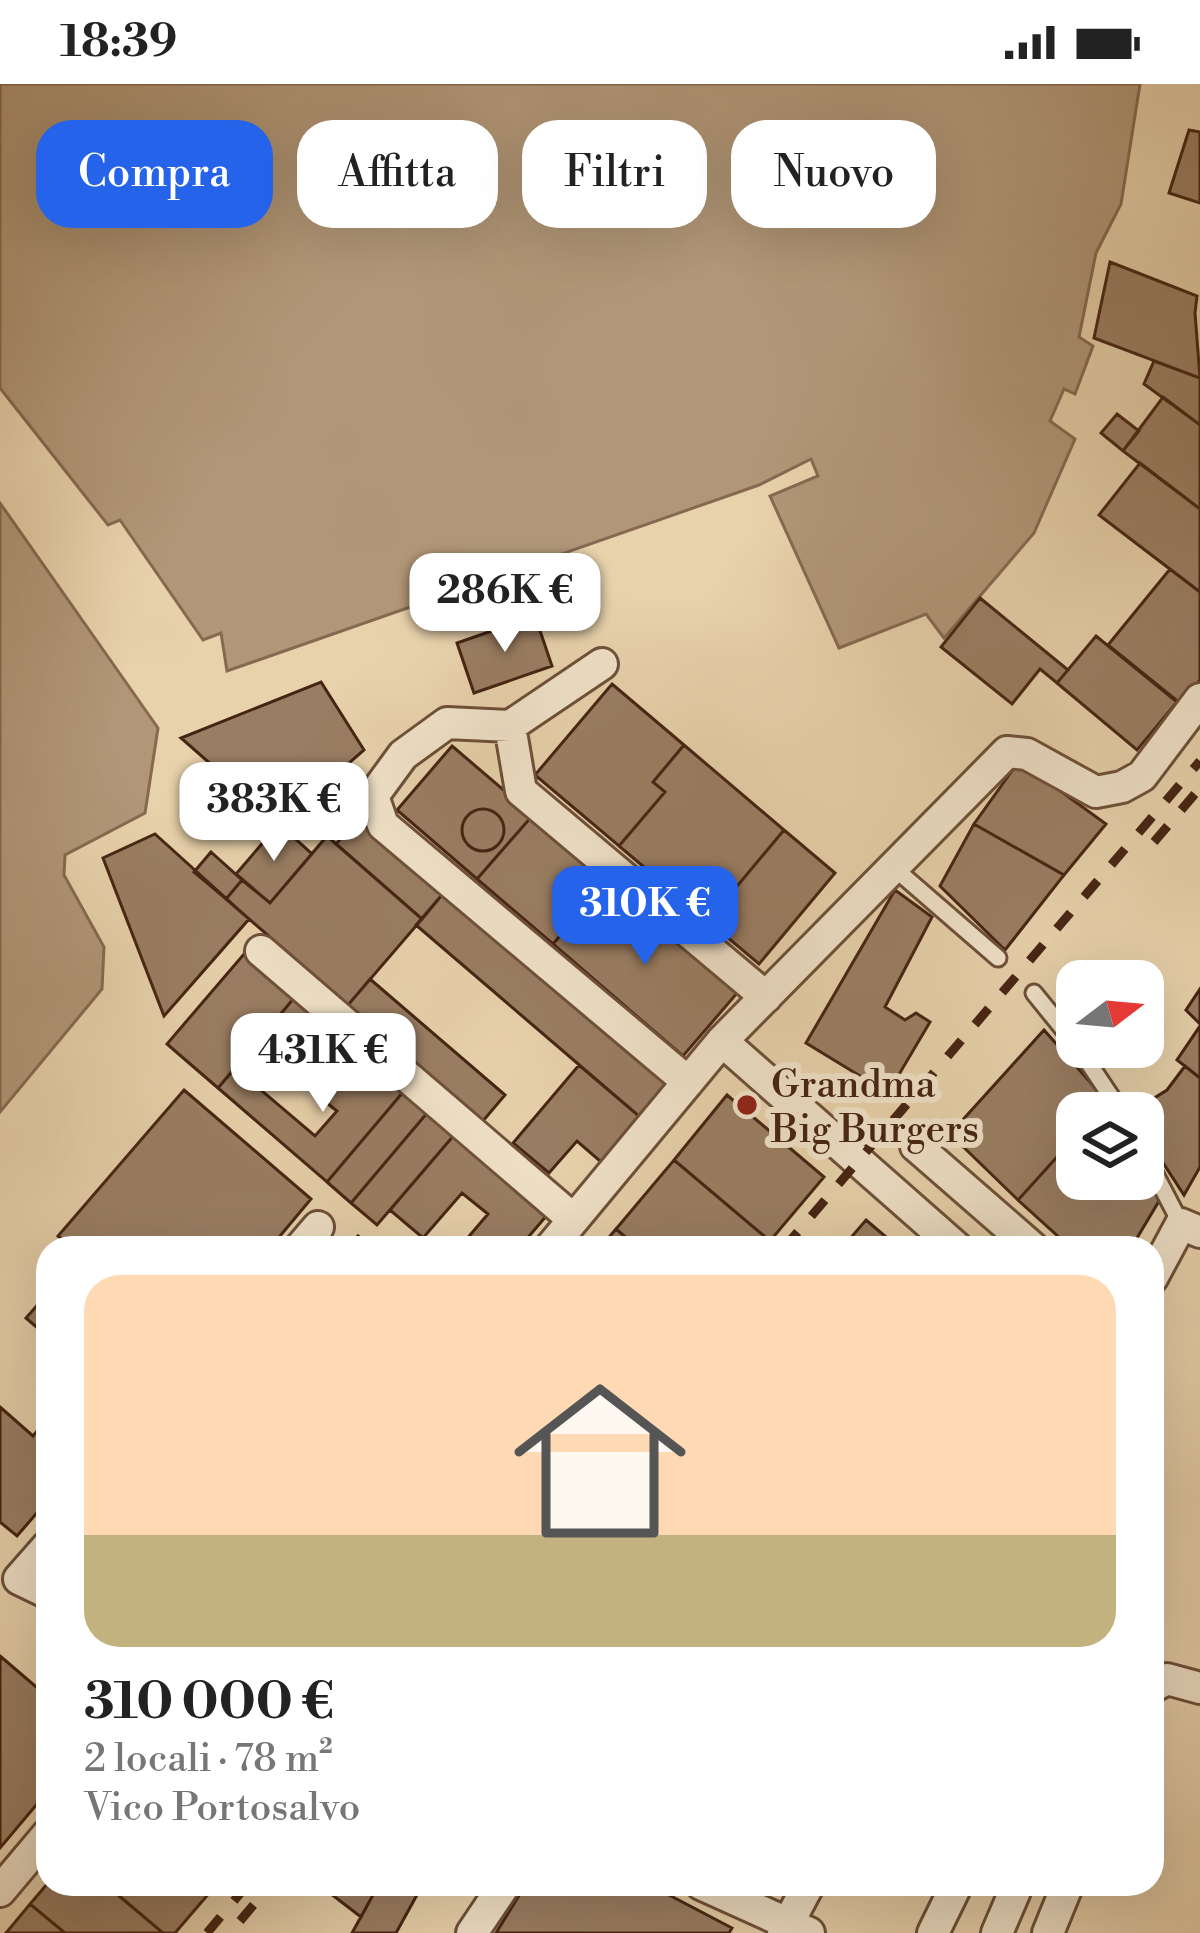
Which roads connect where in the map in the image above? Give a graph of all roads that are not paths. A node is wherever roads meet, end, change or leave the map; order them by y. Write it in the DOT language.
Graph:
graph roads {
  1 [pos="602,664"];
  2 [pos="1200,699"];
  3 [pos="510,726"];
  4 [pos="893,868"];
  5 [pos="261,951"];
  6 [pos="998,958"];
  7 [pos="1034,993"];
  8 [pos="766,997"];
  9 [pos="1056,1020"];
  10 [pos="722,1041"];
  11 [pos="688,1082"];
  12 [pos="916,1146"];
  13 [pos="1164,1185"];
  14 [pos="573,1219"];
  15 [pos="1190,1228"];
  16 [pos="560,1236"];
  17 [pos="943,1236"];
  18 [pos="1019,1236"];
  19 [pos="1164,1262"];
  20 [pos="36,1560"];
  21 [pos="36,1588"];
  22 [pos="1164,1681"];
  23 [pos="1200,1688"];
  24 [pos="36,1848"];
  25 [pos="0,1892"];
  26 [pos="497,1896"];
  27 [pos="724,1896"];
  28 [pos="805,1896"];
  29 [pos="951,1896"];
  30 [pos="1013,1896"];
  31 [pos="1063,1896"];
  32 [pos="793,1930"];
  33 [pos="472,1933"];
  34 [pos="932,1933"];
  35 [pos="997,1933"];
  36 [pos="1048,1933"];
  1 -- 3 [label="street"];
  2 -- 4 [label="street"];
  3 -- 8 [label="street"];
  3 -- 11 [label="street"];
  4 -- 6 [label="lane"];
  4 -- 8 [label="street"];
  5 -- 14 [label="street"];
  7 -- 9 [label="lane"];
  8 -- 10 [label="street"];
  10 -- 11 [label="street"];
  10 -- 17 [label="street"];
  11 -- 14 [label="street"];
  12 -- 18 [label="street"];
  13 -- 15 [label="lane"];
  14 -- 16 [label="street"];
  15 -- 19 [label="street"];
  20 -- 21 [label="street"];
  22 -- 23 [label="street"];
  24 -- 25 [label="street"];
  26 -- 33 [label="street"];
  27 -- 32 [label="street"];
  28 -- 32 [label="street"];
  29 -- 34 [label="street"];
  30 -- 35 [label="street"];
  31 -- 36 [label="street"];
}
